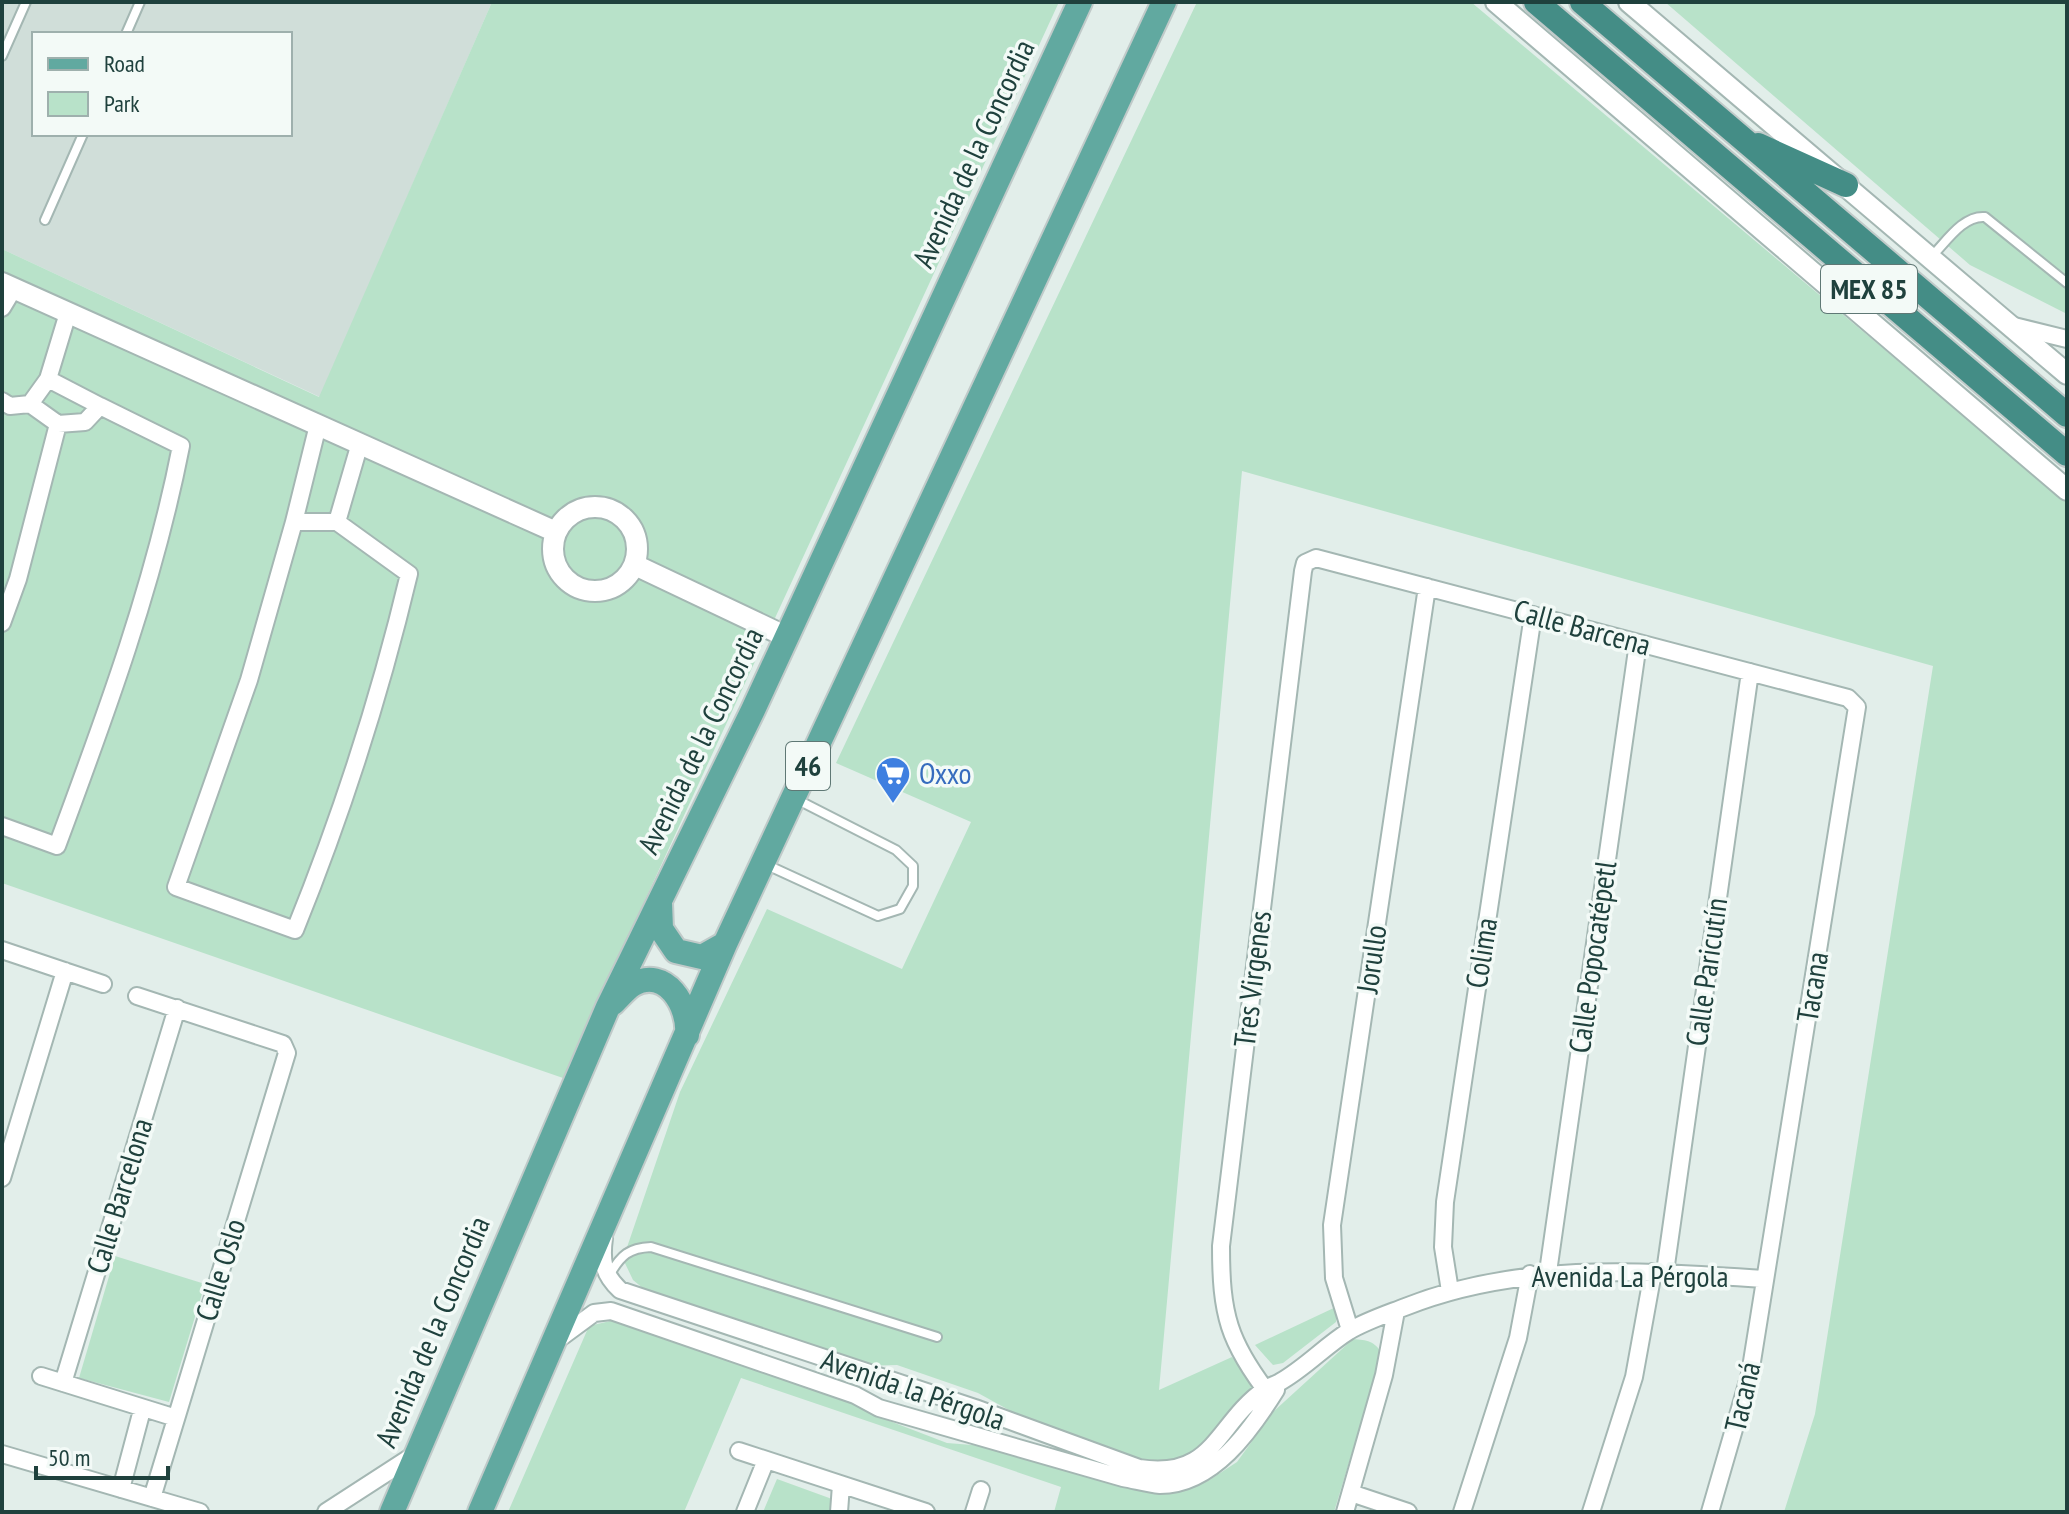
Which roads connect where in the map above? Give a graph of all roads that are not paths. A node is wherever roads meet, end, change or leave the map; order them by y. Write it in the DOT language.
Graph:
graph roads {
  1 [pos="26,2"];
  2 [pos="140,2"];
  3 [pos="1080,2"];
  4 [pos="1164,2"];
  5 [pos="1174,2"];
  6 [pos="1496,2"];
  7 [pos="1536,2"];
  8 [pos="1582,2"];
  9 [pos="1629,2"];
  10 [pos="1152,26"];
  11 [pos="127,32"];
  12 [pos="2,56"];
  13 [pos="1730,132"];
  14 [pos="82,136"];
  15 [pos="1846,185"];
  16 [pos="45,220"];
  17 [pos="1931,257"];
  18 [pos="2067,283"];
  19 [pos="8,286"];
  20 [pos="2,308"];
  21 [pos="68,313"];
  22 [pos="2008,324"];
  23 [pos="2067,339"];
  24 [pos="2067,374"];
  25 [pos="48,379"];
  26 [pos="2,401"];
  27 [pos="30,404"];
  28 [pos="100,406"];
  29 [pos="2067,415"];
  30 [pos="58,424"];
  31 [pos="318,425"];
  32 [pos="360,443"];
  33 [pos="2067,454"];
  34 [pos="2067,490"];
  35 [pos="294,522"];
  36 [pos="337,522"];
  37 [pos="556,532"];
  38 [pos="1316,558"];
  39 [pos="635,565"];
  40 [pos="1427,587"];
  41 [pos="1533,615"];
  42 [pos="2,623"];
  43 [pos="787,637"];
  44 [pos="1638,643"];
  45 [pos="1750,672"];
  46 [pos="1848,698"];
  47 [pos="793,798"];
  48 [pos="2,826"];
  49 [pos="762,863"];
  50 [pos="660,901"];
  51 [pos="725,944"];
  52 [pos="2,950"];
  53 [pos="65,971"];
  54 [pos="103,984"];
  55 [pos="137,996"];
  56 [pos="608,1007"];
  57 [pos="177,1008"];
  58 [pos="686,1041"];
  59 [pos="2,1178"];
  60 [pos="610,1209"];
  61 [pos="1548,1272"];
  62 [pos="1659,1272"];
  63 [pos="1530,1274"];
  64 [pos="607,1278"];
  65 [pos="1765,1279"];
  66 [pos="1450,1291"];
  67 [pos="1396,1311"];
  68 [pos="1350,1330"];
  69 [pos="937,1337"];
  70 [pos="552,1345"];
  71 [pos="863,1372"];
  72 [pos="41,1376"];
  73 [pos="63,1383"];
  74 [pos="1268,1393"];
  75 [pos="855,1395"];
  76 [pos="142,1410"];
  77 [pos="176,1418"];
  78 [pos="1000,1419"];
  79 [pos="994,1441"];
  80 [pos="739,1451"];
  81 [pos="2,1454"];
  82 [pos="414,1455"];
  83 [pos="766,1460"];
  84 [pos="841,1485"];
  85 [pos="121,1489"];
  86 [pos="981,1490"];
  87 [pos="1351,1493"];
  88 [pos="152,1498"];
  89 [pos="200,1512"];
  90 [pos="326,1512"];
  91 [pos="392,1512"];
  92 [pos="480,1512"];
  93 [pos="745,1512"];
  94 [pos="839,1512"];
  95 [pos="926,1512"];
  96 [pos="974,1512"];
  97 [pos="1345,1512"];
  98 [pos="1408,1512"];
  99 [pos="1462,1512"];
  100 [pos="1591,1512"];
  101 [pos="1710,1512"];
  1 -- 12 [label="lane"];
  2 -- 11 [label="lane"];
  3 -- 43 [label="main road, Avenida de la Concordia / 46"];
  4 -- 10 [label="main road, 46"];
  5 -- 10 [label="main road"];
  6 -- 34 [label="street"];
  7 -- 33 [label="highway, MEX 85"];
  8 -- 13 [label="highway, MEX 85"];
  9 -- 15 [label="street"];
  10 -- 47 [label="main road, 46"];
  13 -- 15 [label="highway"];
  13 -- 29 [label="highway, MEX 85"];
  14 -- 16 [label="lane"];
  15 -- 17 [label="street"];
  17 -- 18 [label="lane"];
  17 -- 22 [label="street"];
  19 -- 20 [label="street"];
  19 -- 21 [label="street"];
  21 -- 25 [label="street"];
  21 -- 31 [label="street"];
  22 -- 23 [label="street"];
  22 -- 24 [label="street"];
  25 -- 27 [label="street"];
  25 -- 28 [label="street"];
  26 -- 27 [label="street"];
  27 -- 30 [label="street"];
  28 -- 30 [label="street"];
  28 -- 48 [label="street"];
  30 -- 42 [label="street"];
  31 -- 32 [label="street"];
  31 -- 35 [label="street"];
  32 -- 36 [label="street"];
  32 -- 37 [label="street"];
  35 -- 36 [label="street"];
  35 -- 36 [label="street"];
  37 -- 39 [label="street"];
  37 -- 39 [label="street"];
  38 -- 40 [label="street, Calle Barcena"];
  38 -- 74 [label="street, Tres Virgenes"];
  39 -- 43 [label="street"];
  40 -- 41 [label="street, Calle Barcena"];
  40 -- 68 [label="street, Jorullo"];
  41 -- 44 [label="street, Calle Barcena"];
  41 -- 66 [label="street, Colima"];
  43 -- 50 [label="main road, Avenida de la Concordia / 46"];
  44 -- 45 [label="street, Calle Barcena"];
  44 -- 61 [label="street, Calle Popocatépetl"];
  45 -- 46 [label="street, Calle Barcena"];
  45 -- 62 [label="street, Calle Paricutín"];
  46 -- 65 [label="street, Tacana"];
  47 -- 49 [label="main road, 46"];
  47 -- 49 [label="lane"];
  49 -- 51 [label="main road, 46"];
  50 -- 51 [label="main road"];
  50 -- 56 [label="main road, Avenida de la Concordia / 46"];
  51 -- 58 [label="main road, 46"];
  52 -- 53 [label="street"];
  53 -- 54 [label="street"];
  53 -- 59 [label="street"];
  55 -- 57 [label="street"];
  56 -- 58 [label="main road"];
  56 -- 82 [label="main road, Avenida de la Concordia / 46"];
  57 -- 73 [label="street, Calle Barcelona"];
  57 -- 77 [label="street, Calle Oslo"];
  58 -- 60 [label="main road, 46"];
  60 -- 64 [label="street"];
  60 -- 70 [label="main road, 46"];
  61 -- 62 [label="street, Avenida La Pérgola"];
  61 -- 63 [label="street, Avenida La Pérgola"];
  62 -- 65 [label="street, Avenida La Pérgola"];
  62 -- 100 [label="street, Calle Paricutín"];
  63 -- 66 [label="street, Avenida La Pérgola"];
  63 -- 99 [label="street"];
  64 -- 69 [label="lane"];
  64 -- 71 [label="street, Avenida la Pérgola"];
  65 -- 101 [label="street, Tacaná"];
  66 -- 67 [label="street, Avenida La Pérgola"];
  67 -- 68 [label="street, Avenida La Pérgola"];
  67 -- 87 [label="street"];
  68 -- 74 [label="street, Avenida La Pérgola"];
  70 -- 75 [label="street, Avenida la Pérgola"];
  70 -- 92 [label="main road, 46"];
  71 -- 75 [label="street"];
  71 -- 78 [label="street, Avenida la Pérgola"];
  72 -- 73 [label="street"];
  73 -- 76 [label="street"];
  74 -- 78 [label="street, Avenida la Pérgola"];
  74 -- 79 [label="street, Avenida la Pérgola"];
  75 -- 79 [label="street, Avenida la Pérgola"];
  76 -- 77 [label="street"];
  76 -- 85 [label="street"];
  77 -- 88 [label="street, Calle Oslo"];
  78 -- 79 [label="street"];
  80 -- 83 [label="street"];
  81 -- 85 [label="street"];
  82 -- 90 [label="street"];
  82 -- 91 [label="main road, Avenida de la Concordia / 46"];
  83 -- 84 [label="street"];
  83 -- 93 [label="street"];
  84 -- 94 [label="street"];
  84 -- 95 [label="street"];
  85 -- 88 [label="street"];
  86 -- 96 [label="street"];
  87 -- 97 [label="street"];
  87 -- 98 [label="street"];
  88 -- 89 [label="street"];
}
